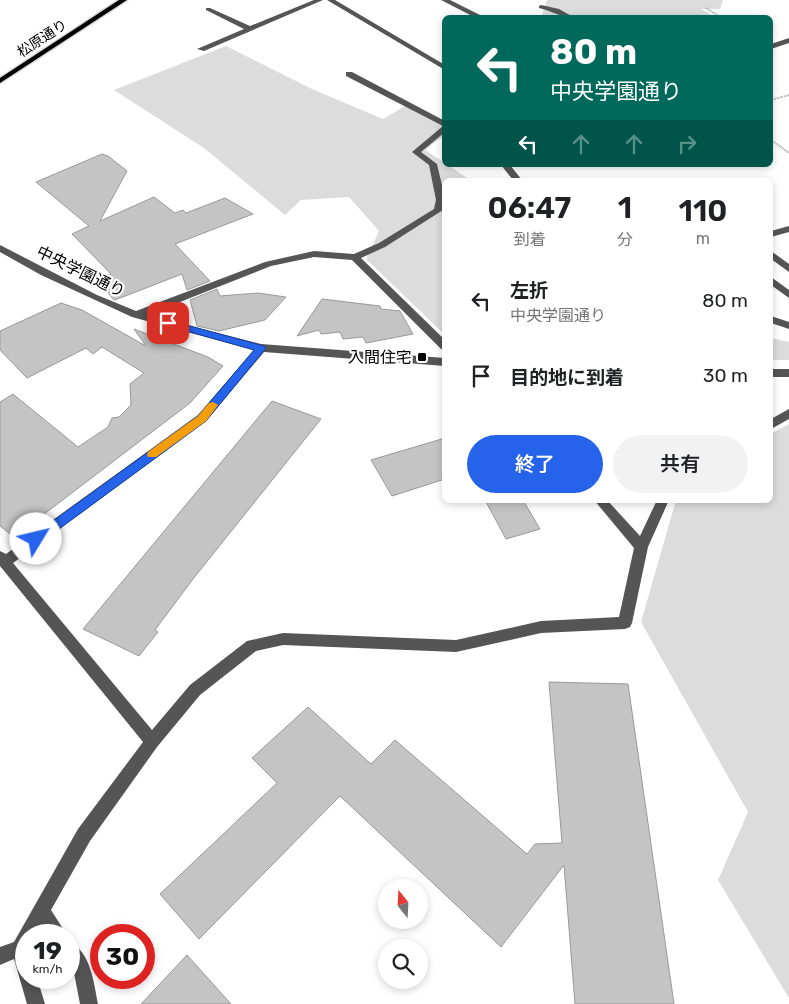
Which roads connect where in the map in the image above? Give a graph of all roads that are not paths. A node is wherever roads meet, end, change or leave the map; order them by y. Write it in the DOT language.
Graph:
graph roads {
  1 [pos="124,0"];
  2 [pos="320,0"];
  3 [pos="330,0"];
  4 [pos="444,0"];
  5 [pos="541,6"];
  6 [pos="208,9"];
  7 [pos="476,15"];
  8 [pos="566,15"];
  9 [pos="250,29"];
  10 [pos="789,40"];
  11 [pos="773,46"];
  12 [pos="201,49"];
  13 [pos="442,66"];
  14 [pos="349,74"];
  15 [pos="0,81"];
  16 [pos="442,124"];
  17 [pos="442,129"];
  18 [pos="507,167"];
  19 [pos="516,178"];
  20 [pos="789,229"];
  21 [pos="775,233"];
  22 [pos="789,240"];
  23 [pos="0,248"];
  24 [pos="773,256"];
  25 [pos="355,257"];
  26 [pos="789,269"];
  27 [pos="773,282"];
  28 [pos="789,295"];
  29 [pos="136,315"];
  30 [pos="773,320"];
  31 [pos="789,326"];
  32 [pos="442,343"];
  33 [pos="261,348"];
  34 [pos="442,362"];
  35 [pos="773,373"];
  36 [pos="789,373"];
  37 [pos="789,413"];
  38 [pos="773,424"];
  39 [pos="603,503"];
  40 [pos="662,503"];
  41 [pos="641,547"];
  42 [pos="3,559"];
  43 [pos="152,742"];
  44 [pos="41,910"];
  45 [pos="33,924"];
  46 [pos="51,924"];
  47 [pos="15,946"];
  48 [pos="0,956"];
  49 [pos="80,967"];
  50 [pos="31,989"];
  51 [pos="36,1004"];
  52 [pos="90,1004"];
  1 -- 15 [label="main road, 松原通り"];
  2 -- 9 [label="street"];
  3 -- 13 [label="street"];
  4 -- 7 [label="street"];
  5 -- 8 [label="street"];
  6 -- 9 [label="street"];
  9 -- 12 [label="street"];
  10 -- 11 [label="street"];
  14 -- 16 [label="street"];
  17 -- 25 [label="street"];
  18 -- 19 [label="street"];
  20 -- 21 [label="street"];
  21 -- 22 [label="street"];
  23 -- 29 [label="street, 中央学園通り"];
  24 -- 26 [label="street"];
  25 -- 29 [label="street"];
  25 -- 32 [label="street"];
  27 -- 28 [label="street"];
  29 -- 33 [label="street, 中央学園通り"];
  30 -- 31 [label="street"];
  33 -- 34 [label="street, 中央学園通り"];
  33 -- 42 [label="street"];
  35 -- 36 [label="street"];
  37 -- 38 [label="street"];
  39 -- 41 [label="street"];
  40 -- 41 [label="street"];
  41 -- 43 [label="street"];
  42 -- 43 [label="street"];
  43 -- 44 [label="street"];
  44 -- 45 [label="street"];
  44 -- 46 [label="street"];
  47 -- 48 [label="street"];
  49 -- 52 [label="street"];
  50 -- 51 [label="street"];
}
